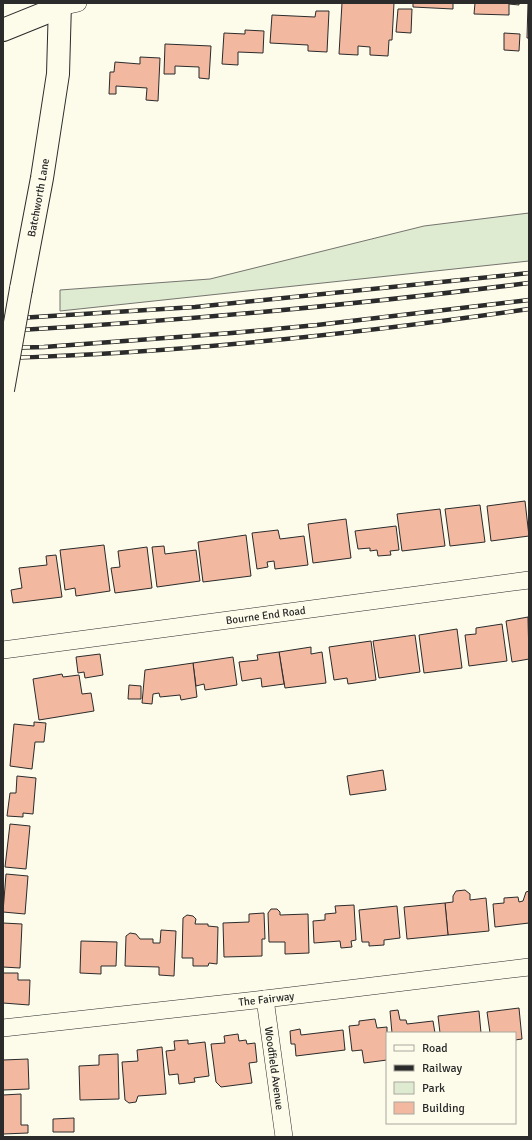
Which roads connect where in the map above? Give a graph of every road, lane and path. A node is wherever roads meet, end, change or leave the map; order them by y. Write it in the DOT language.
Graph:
graph roads {
  1 [pos="66,4"];
  2 [pos="3,30"];
  3 [pos="3,390"];
  4 [pos="529,580"];
  5 [pos="3,650"];
  6 [pos="529,967"];
  7 [pos="265,999"];
  8 [pos="3,1028"];
  9 [pos="284,1137"];
  1 -- 2 [label="street"];
  1 -- 3 [label="street, Batchworth Lane, bridge"];
  4 -- 5 [label="street, Bourne End Road"];
  6 -- 7 [label="street, The Fairway"];
  7 -- 8 [label="street, The Fairway"];
  7 -- 9 [label="street, Woodfield Avenue"];
}
